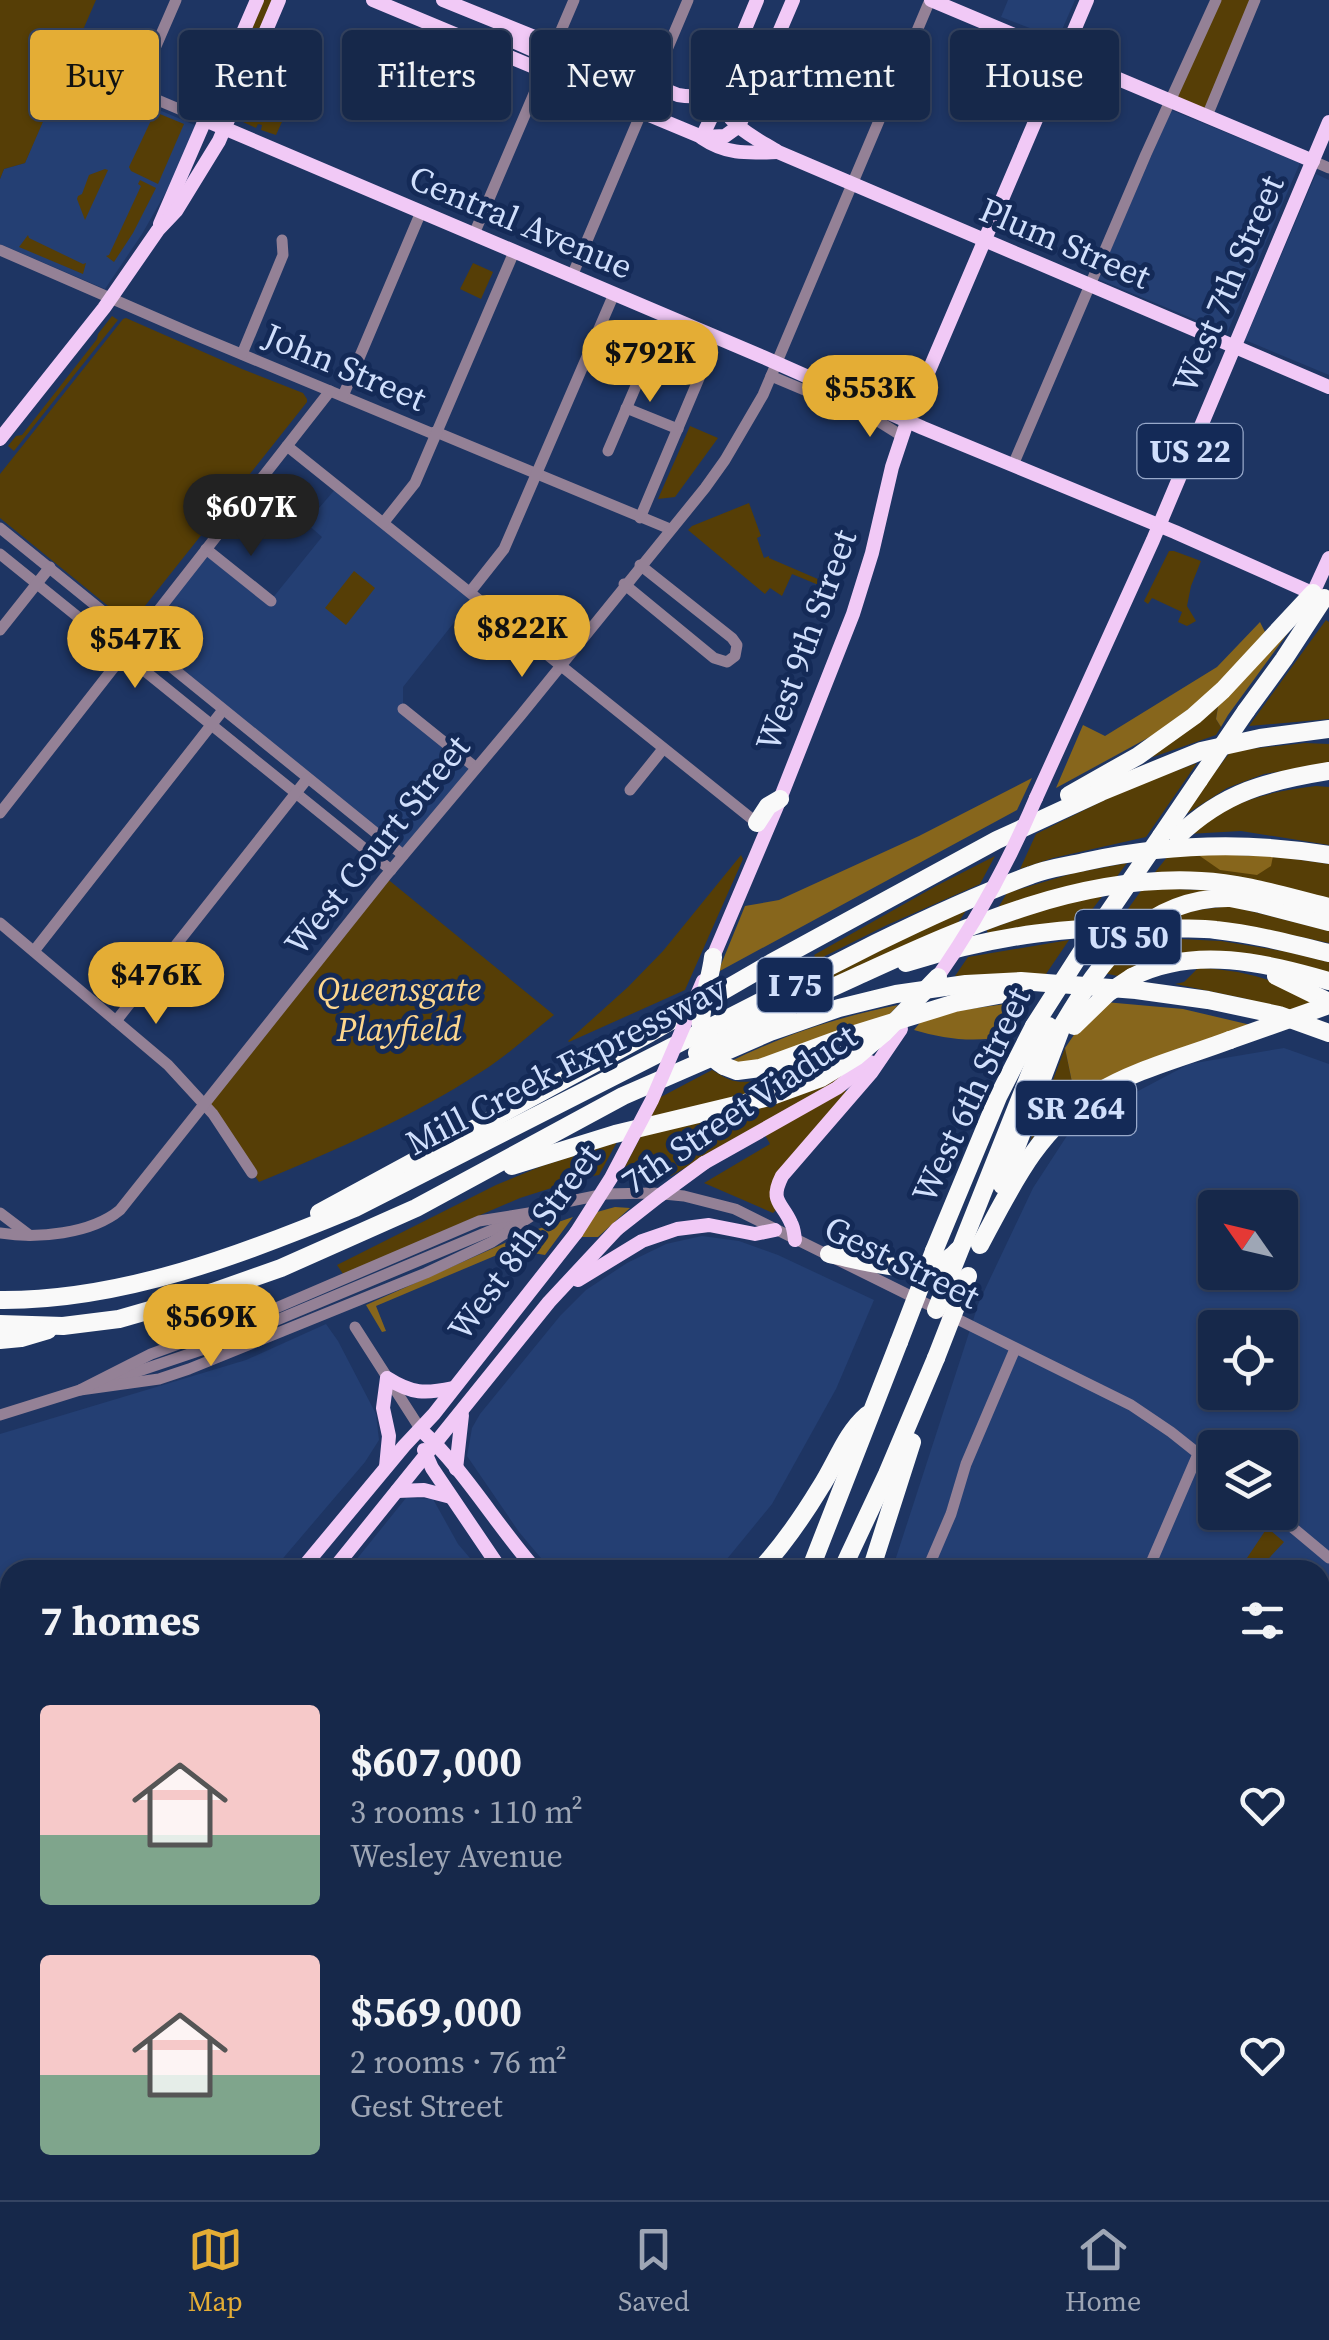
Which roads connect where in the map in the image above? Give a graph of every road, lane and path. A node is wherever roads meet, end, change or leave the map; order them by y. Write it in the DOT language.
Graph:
graph roads {
  1 [pos="176,0"];
  2 [pos="257,0"];
  3 [pos="279,0"];
  4 [pos="373,0"];
  5 [pos="444,0"];
  6 [pos="574,0"];
  7 [pos="688,0"];
  8 [pos="758,0"];
  9 [pos="793,0"];
  10 [pos="930,0"];
  11 [pos="1087,0"];
  12 [pos="1216,0"];
  13 [pos="1255,0"];
  14 [pos="462,4"];
  15 [pos="244,30"];
  16 [pos="561,30"];
  17 [pos="745,30"];
  18 [pos="1001,30"];
  19 [pos="1074,30"];
  20 [pos="159,39"];
  21 [pos="671,40"];
  22 [pos="531,46"];
  23 [pos="531,55"];
  24 [pos="1119,79"];
  25 [pos="531,99"];
  26 [pos="1172,101"];
  27 [pos="1207,116"];
  28 [pos="205,120"];
  29 [pos="639,120"];
  30 [pos="660,120"];
  31 [pos="710,120"];
  32 [pos="731,120"];
  33 [pos="1036,120"];
  34 [pos="1329,122"];
  35 [pos="739,126"];
  36 [pos="226,128"];
  37 [pos="702,138"];
  38 [pos="778,152"];
  39 [pos="1312,161"];
  40 [pos="1329,168"];
  41 [pos="852,182"];
  42 [pos="421,212"];
  43 [pos="158,230"];
  44 [pos="474,234"];
  45 [pos="282,240"];
  46 [pos="985,241"];
  47 [pos="0,250"];
  48 [pos="514,252"];
  49 [pos="572,276"];
  50 [pos="1090,286"];
  51 [pos="614,294"];
  52 [pos="112,298"];
  53 [pos="654,344"];
  54 [pos="1234,348"];
  55 [pos="242,354"];
  56 [pos="705,364"];
  57 [pos="774,370"];
  58 [pos="1329,388"];
  59 [pos="330,391"];
  60 [pos="343,396"];
  61 [pos="626,408"];
  62 [pos="678,429"];
  63 [pos="905,429"];
  64 [pos="436,432"];
  65 [pos="0,439"];
  66 [pos="286,446"];
  67 [pos="608,451"];
  68 [pos="1014,465"];
  69 [pos="537,474"];
  70 [pos="640,518"];
  71 [pos="384,522"];
  72 [pos="1158,526"];
  73 [pos="0,528"];
  74 [pos="670,530"];
  75 [pos="206,549"];
  76 [pos="0,554"];
  77 [pos="1329,558"];
  78 [pos="640,565"];
  79 [pos="50,567"];
  80 [pos="37,583"];
  81 [pos="624,584"];
  82 [pos="470,592"];
  83 [pos="1324,594"];
  84 [pos="271,601"];
  85 [pos="0,630"];
  86 [pos="136,640"];
  87 [pos="123,655"];
  88 [pos="561,665"];
  89 [pos="223,710"];
  90 [pos="403,710"];
  91 [pos="211,726"];
  92 [pos="1329,729"];
  93 [pos="1274,737"];
  94 [pos="1329,737"];
  95 [pos="663,749"];
  96 [pos="475,767"];
  97 [pos="1329,775"];
  98 [pos="307,779"];
  99 [pos="630,790"];
  100 [pos="296,793"];
  101 [pos="780,799"];
  102 [pos="0,813"];
  103 [pos="757,823"];
  104 [pos="1170,836"];
  105 [pos="998,840"];
  106 [pos="402,855"];
  107 [pos="1329,855"];
  108 [pos="391,870"];
  109 [pos="1329,907"];
  110 [pos="1329,922"];
  111 [pos="0,923"];
  112 [pos="34,951"];
  113 [pos="1329,954"];
  114 [pos="713,957"];
  115 [pos="1228,960"];
  116 [pos="938,977"];
  117 [pos="1329,981"];
  118 [pos="844,982"];
  119 [pos="1072,984"];
  120 [pos="1329,1004"];
  121 [pos="116,1020"];
  122 [pos="1055,1026"];
  123 [pos="893,1031"];
  124 [pos="1329,1033"];
  125 [pos="623,1096"];
  126 [pos="204,1103"];
  127 [pos="252,1173"];
  128 [pos="416,1208"];
  129 [pos="539,1212"];
  130 [pos="0,1213"];
  131 [pos="776,1230"];
  132 [pos="0,1233"];
  133 [pos="291,1234"];
  134 [pos="29,1235"];
  135 [pos="795,1240"];
  136 [pos="972,1243"];
  137 [pos="828,1254"];
  138 [pos="0,1300"];
  139 [pos="549,1302"];
  140 [pos="936,1310"];
  141 [pos="0,1324"];
  142 [pos="63,1326"];
  143 [pos="355,1326"];
  144 [pos="0,1340"];
  145 [pos="1015,1348"];
  146 [pos="387,1378"];
  147 [pos="454,1388"];
  148 [pos="80,1390"];
  149 [pos="917,1406"];
  150 [pos="874,1408"];
  151 [pos="462,1411"];
  152 [pos="0,1414"];
  153 [pos="420,1430"];
  154 [pos="436,1444"];
  155 [pos="1198,1454"];
  156 [pos="426,1457"];
  157 [pos="386,1468"];
  158 [pos="456,1469"];
  159 [pos="397,1491"];
  160 [pos="451,1497"];
  161 [pos="1296,1530"];
  162 [pos="1329,1558"];
  163 [pos="309,1560"];
  164 [pos="341,1560"];
  165 [pos="493,1560"];
  166 [pos="528,1560"];
  167 [pos="768,1560"];
  168 [pos="814,1560"];
  169 [pos="847,1560"];
  170 [pos="875,1560"];
  171 [pos="931,1560"];
  172 [pos="1152,1560"];
  1 -- 20 [label="street"];
  2 -- 15 [label="main road"];
  3 -- 36 [label="main road"];
  4 -- 23 [label="main road"];
  5 -- 14 [label="main road"];
  6 -- 16 [label="street"];
  7 -- 21 [label="street"];
  8 -- 17 [label="main road"];
  9 -- 35 [label="main road"];
  10 -- 18 [label="main road"];
  10 -- 41 [label="street, West Court Street"];
  11 -- 19 [label="main road, West 9th Street"];
  12 -- 26 [label="street"];
  13 -- 27 [label="street"];
  14 -- 22 [label="main road"];
  24 -- 26 [label="main road"];
  25 -- 44 [label="street"];
  26 -- 27 [label="main road"];
  26 -- 50 [label="street"];
  27 -- 39 [label="main road"];
  28 -- 36 [label="main road, Central Avenue"];
  28 -- 43 [label="main road"];
  29 -- 49 [label="street"];
  30 -- 37 [label="main road"];
  31 -- 37 [label="main road"];
  32 -- 35 [label="main road"];
  33 -- 46 [label="main road, West 9th Street"];
  34 -- 39 [label="main road, West 7th Street / US 22"];
  35 -- 37 [label="main road"];
  35 -- 38 [label="main road"];
  36 -- 42 [label="main road, Central Avenue"];
  36 -- 43 [label="main road"];
  37 -- 38 [label="main road"];
  38 -- 41 [label="main road, Plum Street"];
  39 -- 40 [label="street"];
  39 -- 54 [label="main road, West 7th Street / US 22"];
  41 -- 46 [label="main road, Plum Street"];
  41 -- 57 [label="street, West Court Street"];
  42 -- 44 [label="main road, Central Avenue"];
  42 -- 60 [label="street"];
  43 -- 52 [label="main road"];
  44 -- 48 [label="main road, Central Avenue"];
  45 -- 55 [label="street"];
  46 -- 50 [label="main road, Plum Street"];
  46 -- 63 [label="main road, West 9th Street"];
  47 -- 52 [label="street, John Street"];
  48 -- 49 [label="main road, Central Avenue"];
  48 -- 64 [label="street"];
  49 -- 51 [label="main road, Central Avenue"];
  50 -- 54 [label="main road, Plum Street"];
  50 -- 68 [label="street"];
  51 -- 57 [label="main road, Central Avenue"];
  51 -- 69 [label="street"];
  52 -- 55 [label="street, John Street"];
  52 -- 65 [label="main road"];
  53 -- 61 [label="street"];
  54 -- 58 [label="main road, Plum Street"];
  54 -- 72 [label="main road, West 7th Street / US 22"];
  55 -- 59 [label="street, John Street"];
  56 -- 62 [label="street"];
  57 -- 63 [label="main road, Central Avenue"];
  57 -- 74 [label="street, West Court Street"];
  59 -- 60 [label="street, John Street"];
  59 -- 66 [label="street"];
  60 -- 64 [label="street, John Street"];
  61 -- 62 [label="street"];
  61 -- 67 [label="street"];
  62 -- 70 [label="street"];
  63 -- 68 [label="main road, Central Avenue"];
  63 -- 101 [label="main road, West 9th Street"];
  64 -- 69 [label="street, John Street"];
  64 -- 71 [label="street"];
  66 -- 71 [label="street"];
  66 -- 75 [label="street"];
  68 -- 72 [label="main road, Central Avenue"];
  69 -- 70 [label="street, John Street"];
  69 -- 82 [label="street"];
  70 -- 74 [label="street, John Street"];
  71 -- 82 [label="street"];
  72 -- 83 [label="main road, Central Avenue / US 22"];
  72 -- 116 [label="main road, West 7th Street, bridge"];
  73 -- 79 [label="street"];
  74 -- 78 [label="street, West Court Street"];
  75 -- 84 [label="street"];
  75 -- 86 [label="street"];
  76 -- 80 [label="street"];
  77 -- 83 [label="main road"];
  78 -- 81 [label="street, West Court Street"];
  78 -- 81 [label="street"];
  79 -- 80 [label="street"];
  79 -- 86 [label="street"];
  80 -- 85 [label="street"];
  80 -- 87 [label="street"];
  81 -- 88 [label="street, West Court Street"];
  82 -- 88 [label="street"];
  83 -- 104 [label="highway, bridge"];
  83 -- 105 [label="highway"];
  86 -- 87 [label="street"];
  86 -- 89 [label="street"];
  87 -- 91 [label="street"];
  87 -- 102 [label="street"];
  88 -- 95 [label="street"];
  88 -- 96 [label="street, West Court Street"];
  89 -- 91 [label="street"];
  89 -- 98 [label="street"];
  90 -- 96 [label="street"];
  91 -- 100 [label="street"];
  91 -- 112 [label="street"];
  92 -- 93 [label="highway"];
  93 -- 94 [label="highway"];
  93 -- 105 [label="highway"];
  95 -- 99 [label="street"];
  95 -- 103 [label="street"];
  96 -- 106 [label="street, West Court Street"];
  97 -- 104 [label="highway, US 50"];
  98 -- 100 [label="street"];
  98 -- 106 [label="street"];
  100 -- 108 [label="street"];
  100 -- 121 [label="street"];
  101 -- 103 [label="highway"];
  101 -- 114 [label="main road, West 8th Street"];
  104 -- 122 [label="highway, US 50, bridge"];
  105 -- 133 [label="highway"];
  106 -- 108 [label="street, West Court Street"];
  107 -- 133 [label="highway, Mill Creek Expressway / I 75"];
  108 -- 126 [label="street, West Court Street"];
  109 -- 118 [label="highway"];
  110 -- 122 [label="highway, US 50, bridge"];
  111 -- 112 [label="street"];
  112 -- 121 [label="street"];
  113 -- 118 [label="highway"];
  114 -- 119 [label="highway, bridge"];
  114 -- 147 [label="main road, West 8th Street, bridge"];
  115 -- 117 [label="highway"];
  115 -- 120 [label="highway"];
  115 -- 122 [label="highway, bridge"];
  116 -- 123 [label="highway, bridge"];
  118 -- 125 [label="highway"];
  119 -- 124 [label="highway, Mill Creek Expressway / I 75"];
  119 -- 125 [label="highway, Mill Creek Expressway / I 75"];
  120 -- 136 [label="highway, SR 264, bridge"];
  121 -- 126 [label="street"];
  122 -- 136 [label="highway"];
  122 -- 136 [label="highway, US 50"];
  122 -- 150 [label="highway, West 6th Street / US 50, bridge"];
  123 -- 128 [label="highway"];
  123 -- 135 [label="main road"];
  123 -- 139 [label="main road, 7th Street Viaduct, bridge"];
  125 -- 128 [label="highway, Mill Creek Expressway / I 75"];
  126 -- 127 [label="street"];
  126 -- 134 [label="street, West Court Street"];
  128 -- 142 [label="highway, Mill Creek Expressway / I 75"];
  129 -- 131 [label="street, Gest Street"];
  129 -- 148 [label="street"];
  129 -- 148 [label="street, Gest Street"];
  129 -- 148 [label="street, Gest Street"];
  130 -- 134 [label="street"];
  131 -- 135 [label="street, Gest Street"];
  131 -- 139 [label="main road"];
  132 -- 134 [label="street, West Court Street"];
  133 -- 138 [label="highway, Mill Creek Expressway / I 75"];
  135 -- 137 [label="street, Gest Street"];
  136 -- 137 [label="highway"];
  136 -- 140 [label="highway"];
  136 -- 149 [label="highway, US 50, bridge"];
  137 -- 140 [label="street, Gest Street"];
  139 -- 151 [label="main road, West 8th Street"];
  140 -- 145 [label="street, Gest Street"];
  141 -- 142 [label="highway, Mill Creek Expressway / I 75"];
  142 -- 144 [label="highway"];
  143 -- 146 [label="street"];
  145 -- 155 [label="street, Gest Street"];
  145 -- 171 [label="street"];
  146 -- 147 [label="main road"];
  146 -- 153 [label="street"];
  146 -- 157 [label="main road"];
  147 -- 153 [label="main road, West 8th Street"];
  148 -- 152 [label="street, Gest Street"];
  149 -- 169 [label="highway, US 50"];
  149 -- 170 [label="highway"];
  150 -- 167 [label="highway"];
  150 -- 168 [label="highway, West 6th Street / US 50"];
  151 -- 154 [label="main road, West 8th Street"];
  151 -- 158 [label="main road"];
  153 -- 154 [label="main road"];
  153 -- 156 [label="main road"];
  153 -- 157 [label="main road, West 8th Street"];
  154 -- 156 [label="main road, West 8th Street"];
  154 -- 158 [label="main road"];
  155 -- 172 [label="street"];
  156 -- 159 [label="main road, West 8th Street"];
  156 -- 160 [label="main road"];
  157 -- 163 [label="main road, West 8th Street"];
  158 -- 166 [label="main road"];
  159 -- 160 [label="main road"];
  159 -- 164 [label="main road, West 8th Street"];
  160 -- 165 [label="main road"];
  161 -- 162 [label="street"];
}
